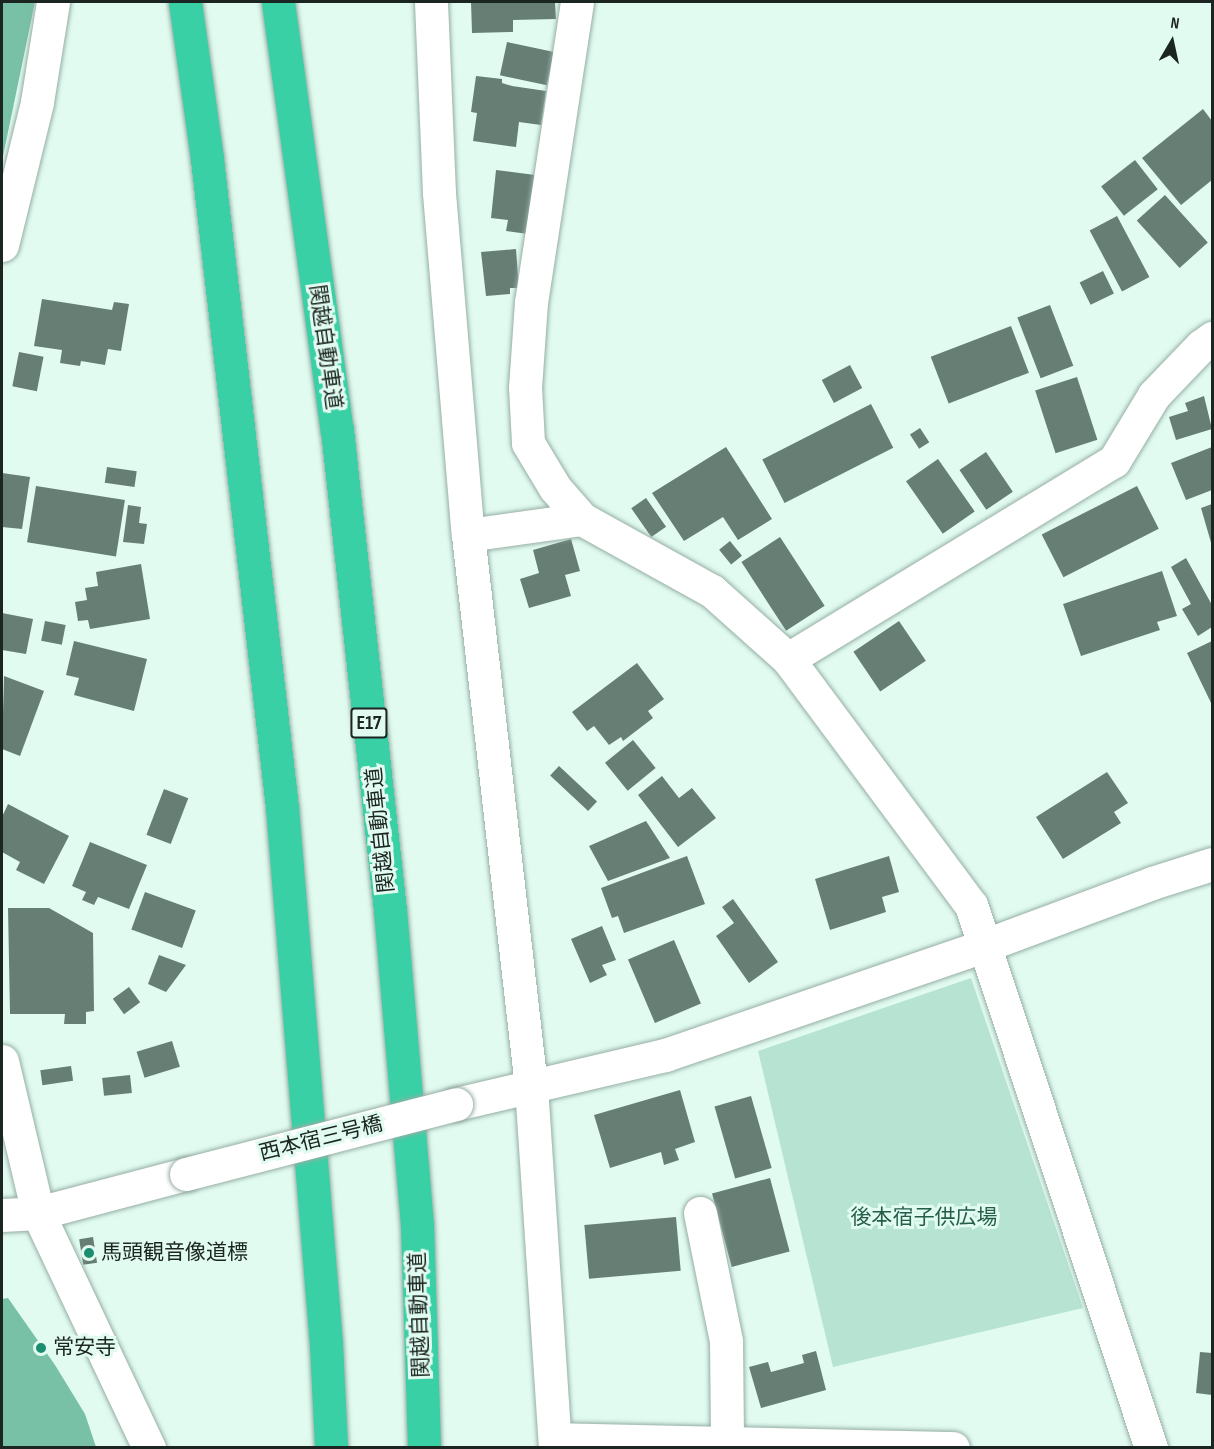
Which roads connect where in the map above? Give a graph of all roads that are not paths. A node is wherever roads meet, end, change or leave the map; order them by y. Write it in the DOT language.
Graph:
graph roads {
  1 [pos="53,2"];
  2 [pos="185,2"];
  3 [pos="278,2"];
  4 [pos="431,2"];
  5 [pos="576,2"];
  6 [pos="2,245"];
  7 [pos="1209,352"];
  8 [pos="582,519"];
  9 [pos="468,535"];
  10 [pos="788,659"];
  11 [pos="1212,864"];
  12 [pos="983,946"];
  13 [pos="2,1061"];
  14 [pos="531,1086"];
  15 [pos="38,1213"];
  16 [pos="700,1213"];
  17 [pos="2,1215"];
  18 [pos="555,1443"];
  19 [pos="727,1443"];
  20 [pos="149,1448"];
  21 [pos="331,1448"];
  22 [pos="424,1448"];
  23 [pos="952,1448"];
  24 [pos="1151,1448"];
  1 -- 6 [label="street"];
  2 -- 21 [label="highway"];
  3 -- 22 [label="highway, 関越自動車道 / E17"];
  4 -- 9 [label="street"];
  5 -- 8 [label="street"];
  7 -- 10 [label="street"];
  8 -- 9 [label="street"];
  8 -- 10 [label="street"];
  9 -- 14 [label="street"];
  10 -- 12 [label="street"];
  11 -- 12 [label="street, 西本宿三号橋"];
  12 -- 14 [label="street, 西本宿三号橋"];
  12 -- 24 [label="street"];
  13 -- 15 [label="street"];
  14 -- 15 [label="street, 西本宿三号橋, bridge"];
  14 -- 18 [label="street"];
  15 -- 17 [label="street, 西本宿三号橋"];
  15 -- 20 [label="street"];
  16 -- 19 [label="street"];
  18 -- 19 [label="street"];
  19 -- 23 [label="street"];
}
